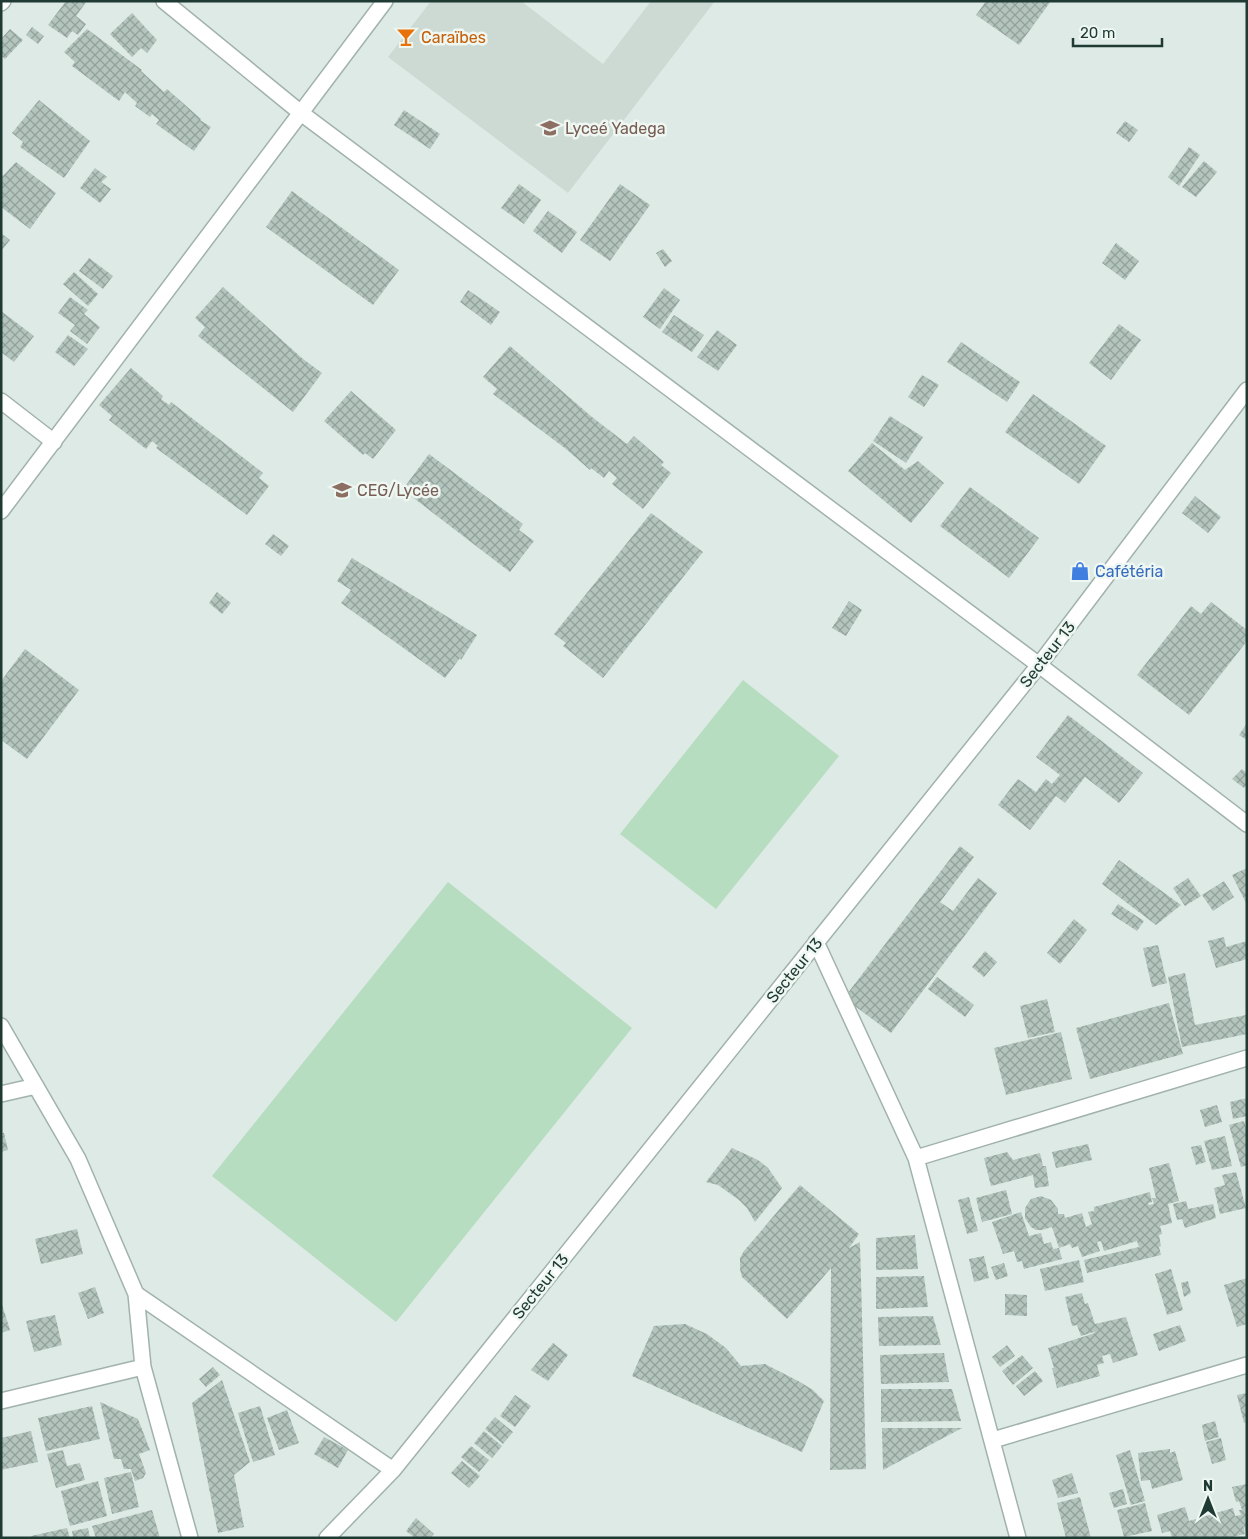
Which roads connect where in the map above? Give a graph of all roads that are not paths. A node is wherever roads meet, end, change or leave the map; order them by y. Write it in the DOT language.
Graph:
graph roads {
  1 [pos="164,1"];
  2 [pos="385,1"];
  3 [pos="301,113"];
  4 [pos="1247,390"];
  5 [pos="1,401"];
  6 [pos="54,442"];
  7 [pos="1,511"];
  8 [pos="1039,665"];
  9 [pos="1247,824"];
  10 [pos="816,942"];
  11 [pos="1,1026"];
  12 [pos="1247,1058"];
  13 [pos="36,1086"];
  14 [pos="1,1094"];
  15 [pos="916,1158"];
  16 [pos="136,1294"];
  17 [pos="1247,1365"];
  18 [pos="144,1367"];
  19 [pos="1,1400"];
  20 [pos="993,1440"];
  21 [pos="393,1470"];
  22 [pos="190,1538"];
  23 [pos="327,1538"];
  24 [pos="1018,1538"];
  1 -- 3 [label="street"];
  2 -- 3 [label="street"];
  3 -- 6 [label="street"];
  3 -- 8 [label="street"];
  4 -- 8 [label="street, Secteur 13"];
  5 -- 6 [label="street"];
  6 -- 7 [label="street"];
  8 -- 9 [label="street"];
  8 -- 10 [label="street, Secteur 13"];
  10 -- 15 [label="street"];
  10 -- 21 [label="street, Secteur 13"];
  11 -- 13 [label="street"];
  12 -- 15 [label="street"];
  13 -- 14 [label="street"];
  13 -- 16 [label="street"];
  15 -- 20 [label="street"];
  16 -- 18 [label="street"];
  16 -- 21 [label="street"];
  17 -- 20 [label="street"];
  18 -- 19 [label="street"];
  18 -- 22 [label="street"];
  20 -- 24 [label="street"];
  21 -- 23 [label="street, Secteur 13"];
}
